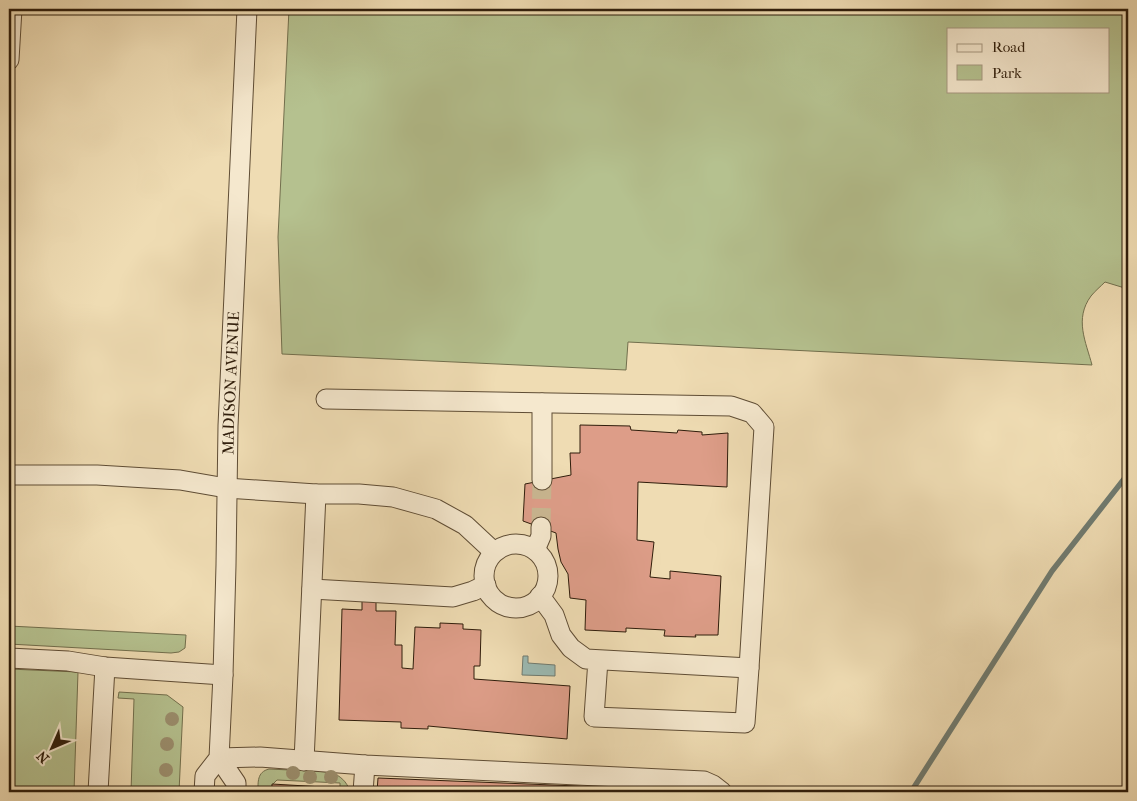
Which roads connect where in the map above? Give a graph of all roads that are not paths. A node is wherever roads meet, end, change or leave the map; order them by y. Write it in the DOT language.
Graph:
graph roads {
  1 [pos="12,9"];
  2 [pos="247,9"];
  3 [pos="9,60"];
  4 [pos="326,399"];
  5 [pos="542,403"];
  6 [pos="9,475"];
  7 [pos="542,480"];
  8 [pos="226,488"];
  9 [pos="316,494"];
  10 [pos="541,527"];
  11 [pos="535,550"];
  12 [pos="494,552"];
  13 [pos="486,585"];
  14 [pos="312,589"];
  15 [pos="540,596"];
  16 [pos="9,658"];
  17 [pos="598,660"];
  18 [pos="105,667"];
  19 [pos="749,668"];
  20 [pos="223,675"];
  21 [pos="219,758"];
  22 [pos="304,761"];
  23 [pos="365,765"];
  24 [pos="98,792"];
  25 [pos="204,792"];
  26 [pos="236,792"];
  27 [pos="363,792"];
  28 [pos="722,792"];
  1 -- 3 [label="street"];
  2 -- 8 [label="street, MADISON AVENUE"];
  4 -- 5 [label="street"];
  5 -- 7 [label="street"];
  5 -- 19 [label="street"];
  6 -- 8 [label="street"];
  8 -- 9 [label="street"];
  8 -- 20 [label="street, MADISON AVENUE"];
  9 -- 12 [label="street"];
  9 -- 14 [label="street"];
  10 -- 11 [label="street"];
  11 -- 12 [label="street"];
  11 -- 15 [label="street"];
  12 -- 13 [label="street"];
  13 -- 14 [label="street"];
  13 -- 15 [label="street"];
  14 -- 22 [label="street"];
  15 -- 17 [label="street"];
  16 -- 18 [label="street"];
  17 -- 19 [label="street"];
  17 -- 19 [label="street"];
  18 -- 20 [label="street"];
  18 -- 24 [label="street"];
  20 -- 21 [label="street, MADISON AVENUE"];
  21 -- 22 [label="street"];
  21 -- 25 [label="street"];
  21 -- 26 [label="street"];
  22 -- 23 [label="street"];
  23 -- 27 [label="street"];
  23 -- 28 [label="street"];
}
